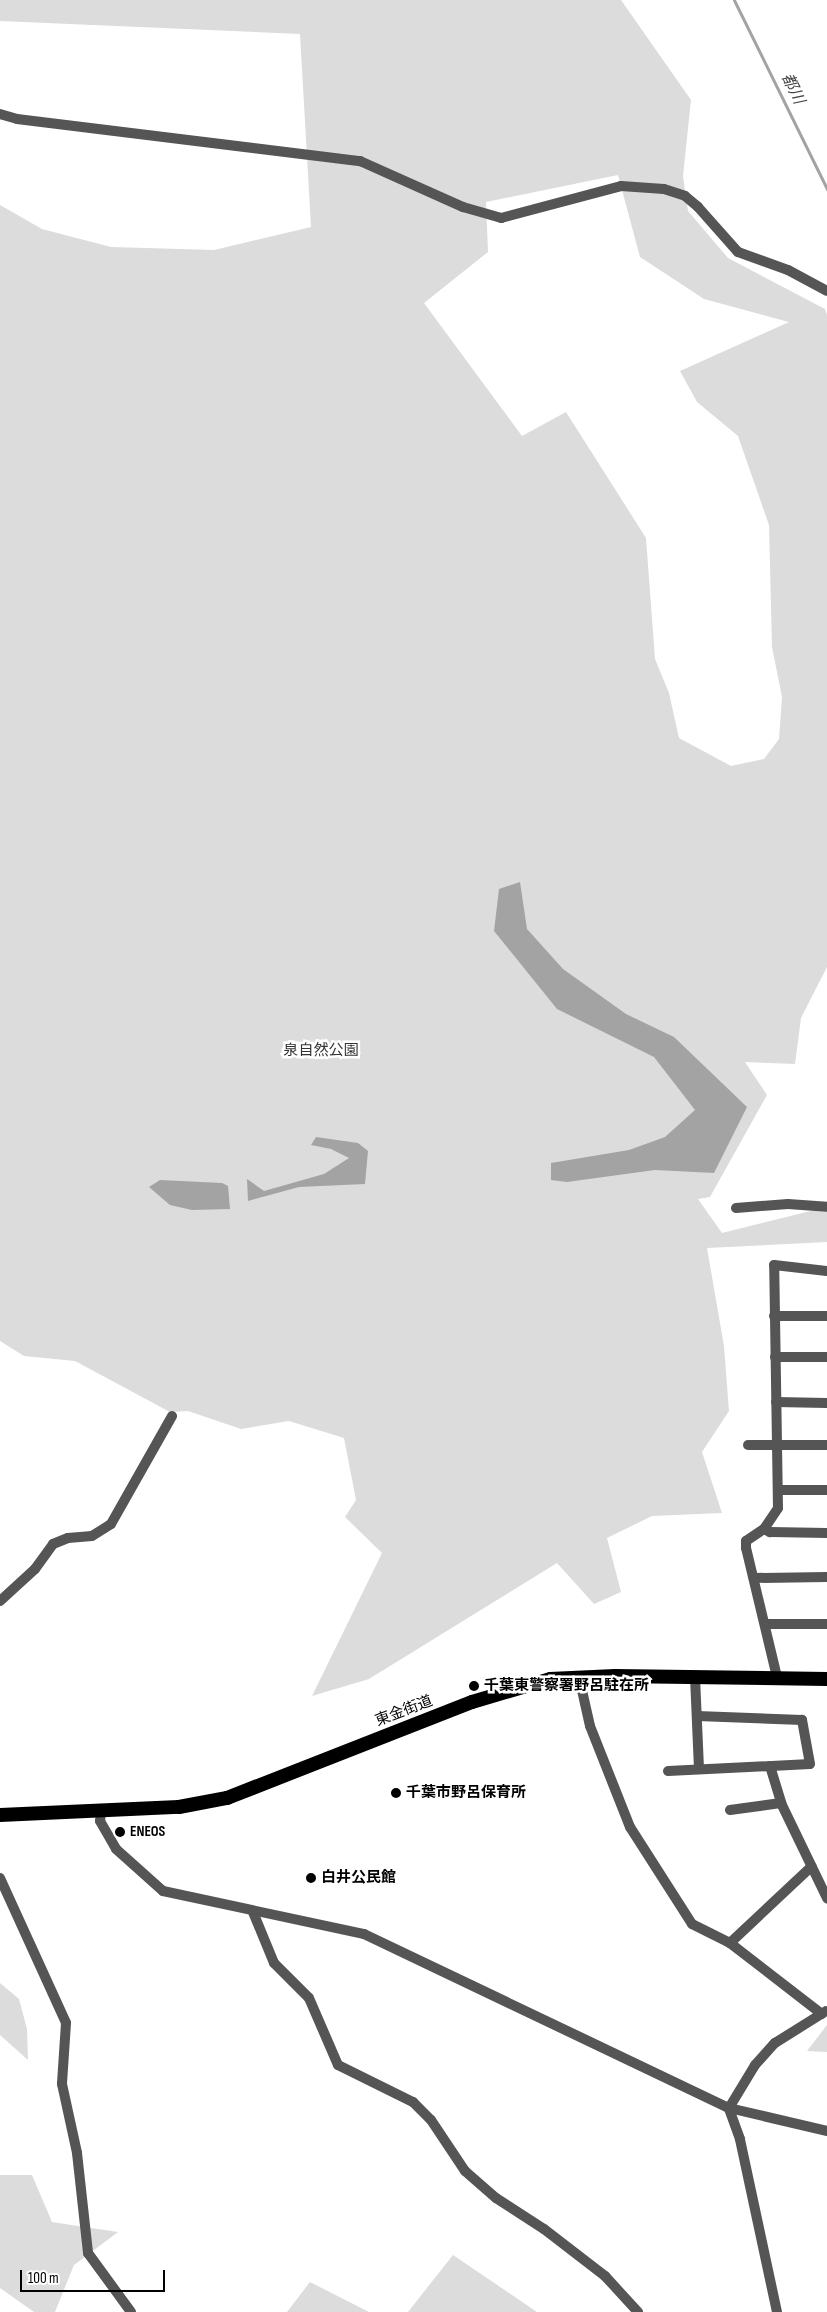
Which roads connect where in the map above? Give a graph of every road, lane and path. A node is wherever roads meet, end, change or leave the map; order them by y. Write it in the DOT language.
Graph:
graph roads {
  1 [pos="0,114"];
  2 [pos="827,290"];
  3 [pos="827,1207"];
  4 [pos="736,1208"];
  5 [pos="827,1271"];
  6 [pos="774,1316"];
  7 [pos="827,1316"];
  8 [pos="775,1356"];
  9 [pos="827,1357"];
  10 [pos="776,1402"];
  11 [pos="827,1403"];
  12 [pos="172,1416"];
  13 [pos="748,1445"];
  14 [pos="778,1445"];
  15 [pos="827,1445"];
  16 [pos="779,1490"];
  17 [pos="827,1490"];
  18 [pos="764,1529"];
  19 [pos="827,1532"];
  20 [pos="827,1577"];
  21 [pos="754,1578"];
  22 [pos="0,1601"];
  23 [pos="766,1624"];
  24 [pos="827,1624"];
  25 [pos="579,1677"];
  26 [pos="695,1677"];
  27 [pos="777,1677"];
  28 [pos="827,1678"];
  29 [pos="697,1716"];
  30 [pos="770,1766"];
  31 [pos="699,1769"];
  32 [pos="668,1770"];
  33 [pos="781,1803"];
  34 [pos="730,1810"];
  35 [pos="101,1812"];
  36 [pos="0,1815"];
  37 [pos="812,1866"];
  38 [pos="0,1878"];
  39 [pos="827,1898"];
  40 [pos="253,1912"];
  41 [pos="730,1943"];
  42 [pos="824,2012"];
  43 [pos="729,2108"];
  44 [pos="827,2131"];
  45 [pos="131,2312"];
  46 [pos="638,2312"];
  47 [pos="778,2312"];
  1 -- 2 [label="street"];
  3 -- 4 [label="street"];
  5 -- 6 [label="street"];
  6 -- 7 [label="street"];
  6 -- 8 [label="street"];
  8 -- 9 [label="street"];
  8 -- 10 [label="street"];
  10 -- 11 [label="street"];
  10 -- 14 [label="street"];
  12 -- 22 [label="street"];
  13 -- 14 [label="street"];
  14 -- 15 [label="street"];
  14 -- 16 [label="street"];
  16 -- 17 [label="street"];
  16 -- 18 [label="street"];
  18 -- 19 [label="street"];
  18 -- 21 [label="street"];
  20 -- 21 [label="street"];
  21 -- 23 [label="street"];
  23 -- 24 [label="street"];
  23 -- 27 [label="street"];
  25 -- 26 [label="highway, 東金街道"];
  25 -- 35 [label="highway, 東金街道"];
  25 -- 41 [label="street"];
  26 -- 27 [label="highway, 東金街道"];
  26 -- 29 [label="street"];
  27 -- 28 [label="highway, 東金街道"];
  29 -- 30 [label="street"];
  29 -- 31 [label="street"];
  30 -- 31 [label="street"];
  30 -- 33 [label="street"];
  31 -- 32 [label="street"];
  33 -- 34 [label="street"];
  33 -- 37 [label="street"];
  35 -- 36 [label="highway, 東金街道"];
  35 -- 40 [label="street"];
  37 -- 39 [label="street"];
  37 -- 41 [label="street"];
  38 -- 45 [label="street"];
  40 -- 43 [label="street"];
  40 -- 46 [label="street"];
  41 -- 42 [label="street"];
  42 -- 43 [label="street"];
  43 -- 44 [label="street"];
  43 -- 47 [label="street"];
}
